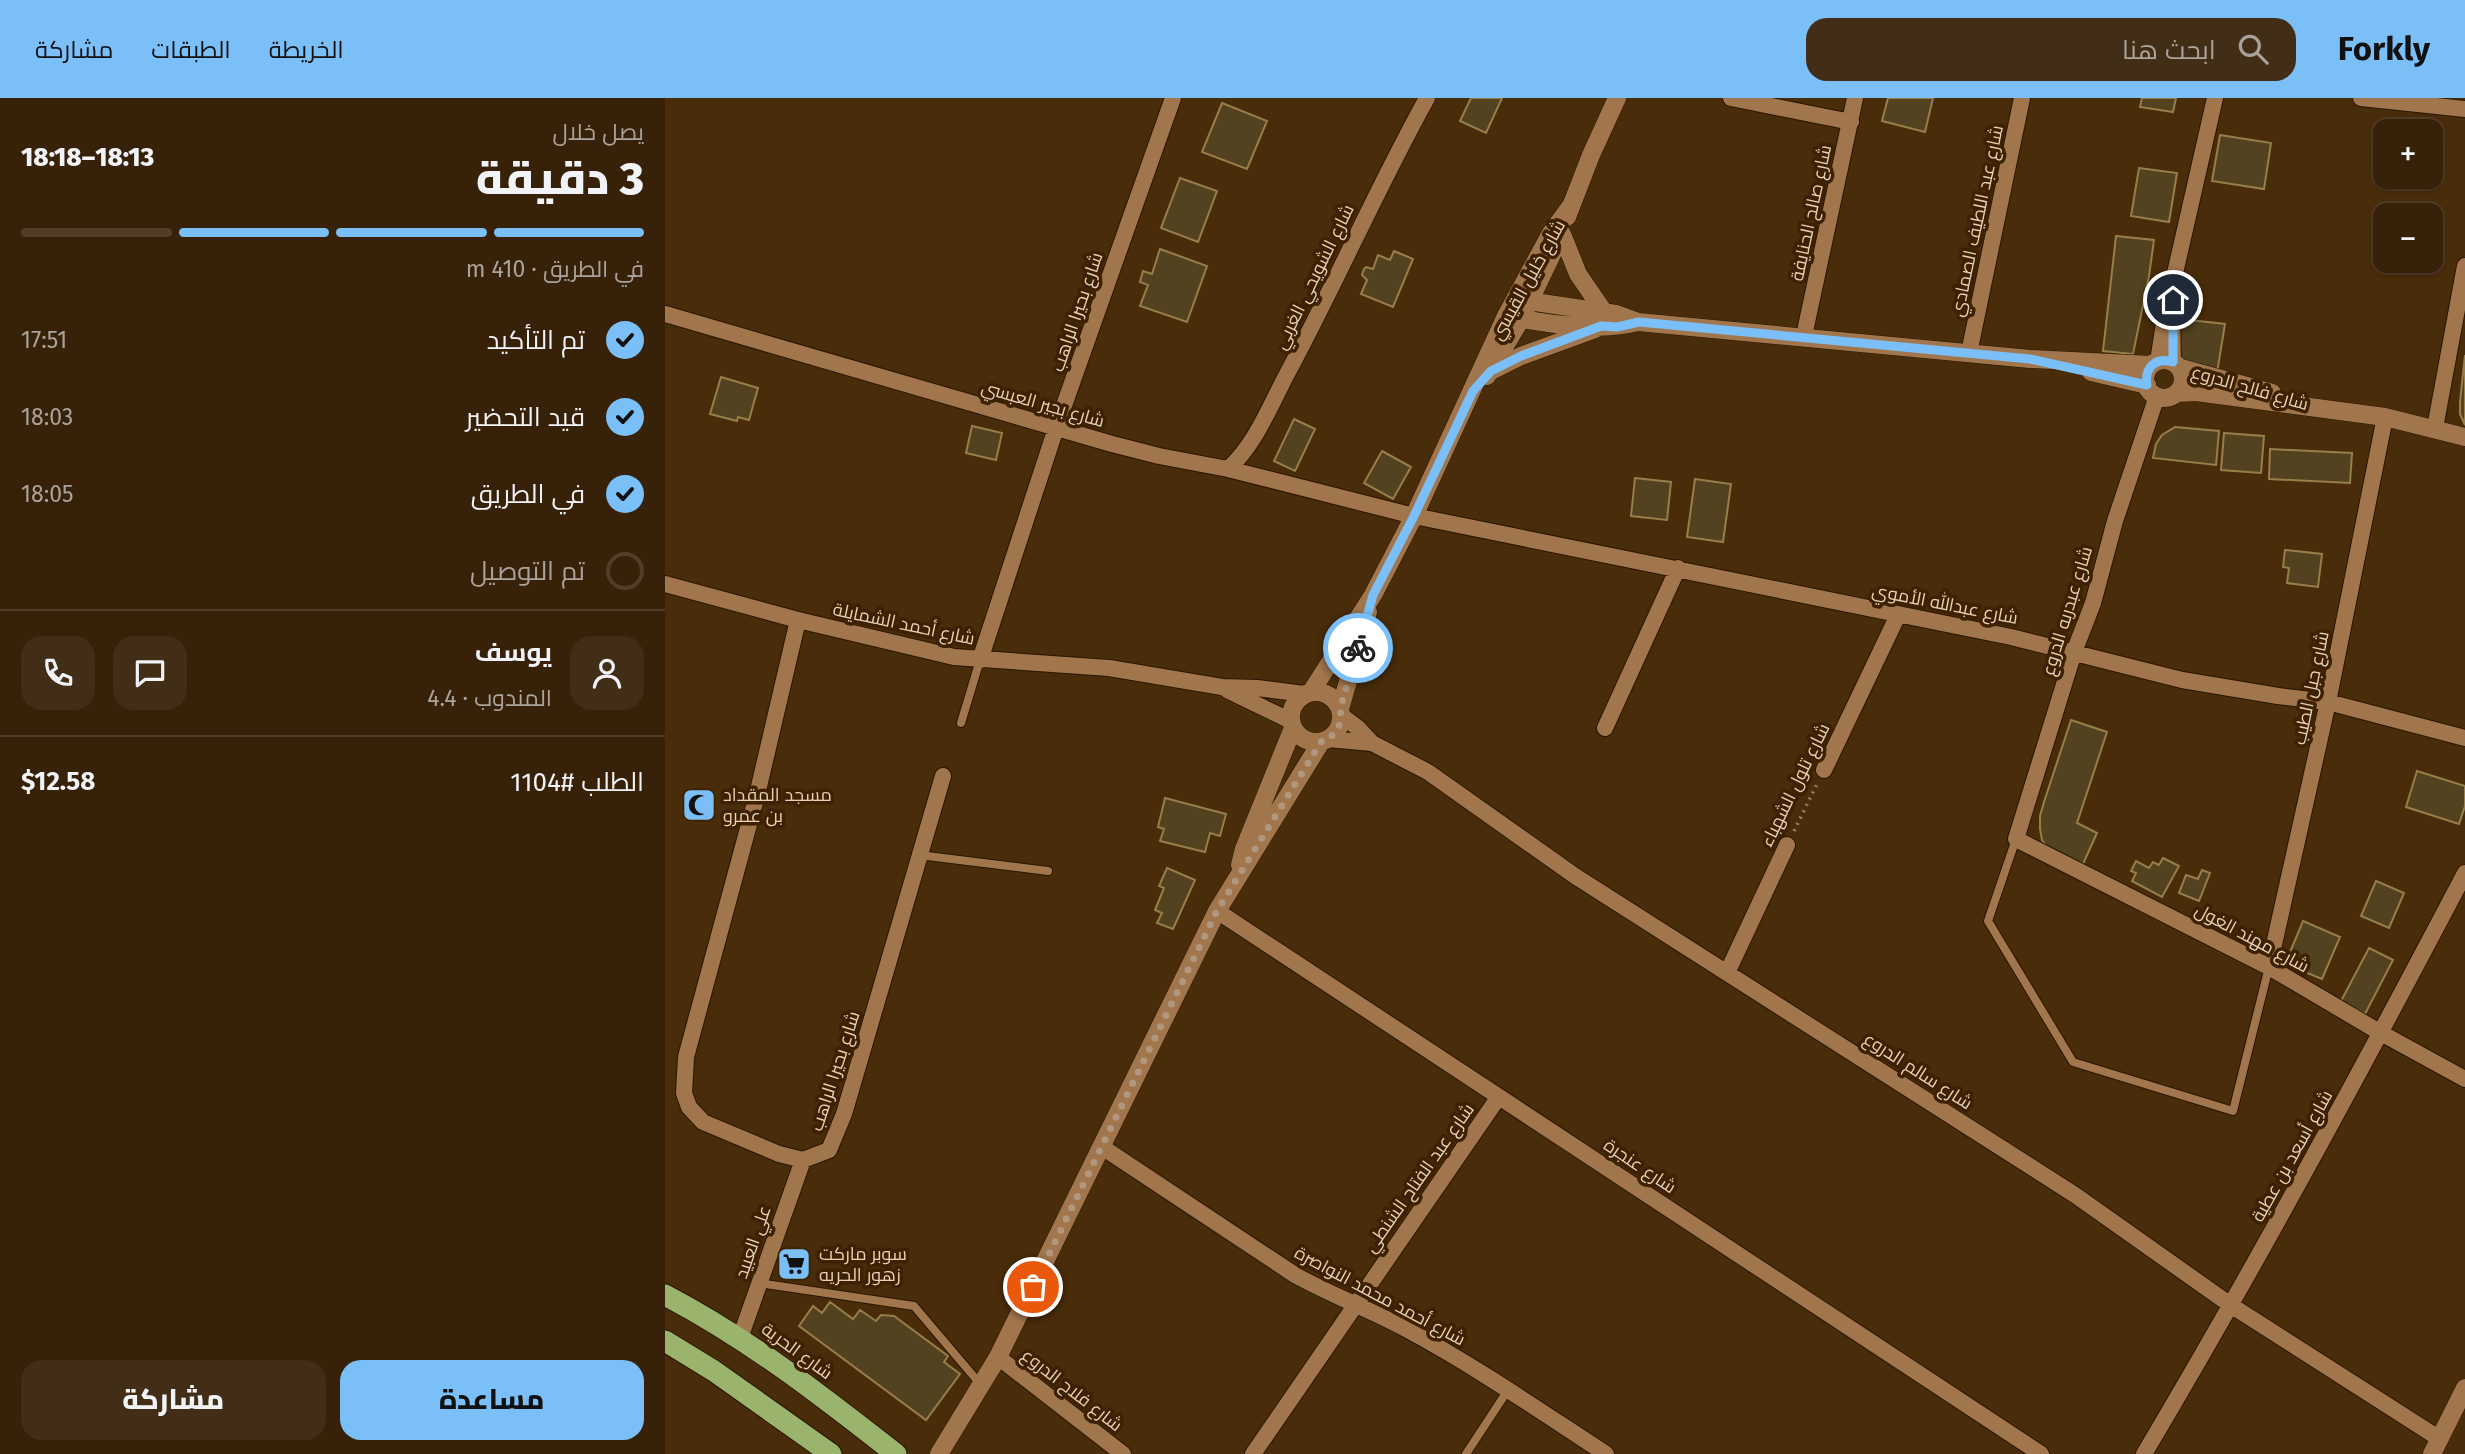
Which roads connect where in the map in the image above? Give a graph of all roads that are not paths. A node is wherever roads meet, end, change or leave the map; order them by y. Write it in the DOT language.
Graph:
graph roads {
  1 [pos="1173,98"];
  2 [pos="1427,98"];
  3 [pos="1617,98"];
  4 [pos="1731,98"];
  5 [pos="1855,98"];
  6 [pos="2022,98"];
  7 [pos="2215,98"];
  8 [pos="2361,98"];
  9 [pos="2465,109"];
  10 [pos="1851,122"];
  11 [pos="1570,208"];
  12 [pos="1562,234"];
  13 [pos="2465,266"];
  14 [pos="1523,300"];
  15 [pos="2461,309"];
  16 [pos="665,314"];
  17 [pos="1513,318"];
  18 [pos="1602,319"];
  19 [pos="1804,336"];
  20 [pos="1969,353"];
  21 [pos="2030,359"];
  22 [pos="2166,364"];
  23 [pos="1491,371"];
  24 [pos="1473,391"];
  25 [pos="2152,391"];
  26 [pos="2177,393"];
  27 [pos="2319,408"];
  28 [pos="2385,416"];
  29 [pos="1056,428"];
  30 [pos="2435,428"];
  31 [pos="2465,437"];
  32 [pos="1228,469"];
  33 [pos="1414,516"];
  34 [pos="1678,568"];
  35 [pos="665,584"];
  36 [pos="1373,595"];
  37 [pos="1898,615"];
  38 [pos="798,620"];
  39 [pos="2074,652"];
  40 [pos="980,660"];
  41 [pos="1222,687"];
  42 [pos="1308,693"];
  43 [pos="2328,702"];
  44 [pos="1341,713"];
  45 [pos="961,723"];
  46 [pos="1292,724"];
  47 [pos="1605,728"];
  48 [pos="2465,738"];
  49 [pos="1325,740"];
  50 [pos="1372,743"];
  51 [pos="1824,770"];
  52 [pos="943,776"];
  53 [pos="2016,839"];
  54 [pos="1787,845"];
  55 [pos="919,855"];
  56 [pos="1048,871"];
  57 [pos="2465,873"];
  58 [pos="1237,875"];
  59 [pos="1217,911"];
  60 [pos="2269,967"];
  61 [pos="1727,973"];
  62 [pos="2381,1033"];
  63 [pos="2465,1079"];
  64 [pos="1499,1098"];
  65 [pos="1102,1147"];
  66 [pos="803,1160"];
  67 [pos="759,1283"];
  68 [pos="665,1295"];
  69 [pos="1355,1303"];
  70 [pos="2232,1306"];
  71 [pos="740,1338"];
  72 [pos="665,1341"];
  73 [pos="998,1357"];
  74 [pos="981,1385"];
  75 [pos="2465,1388"];
  76 [pos="1508,1390"];
  77 [pos="2436,1447"];
  78 [pos="831,1454"];
  79 [pos="896,1454"];
  80 [pos="939,1454"];
  81 [pos="1123,1454"];
  82 [pos="1253,1454"];
  83 [pos="1466,1454"];
  84 [pos="1606,1454"];
  85 [pos="2041,1454"];
  86 [pos="2144,1454"];
  1 -- 29 [label="street, شارع بحيرا الراهب"];
  2 -- 32 [label="street, شارع الشويحي الغربي"];
  3 -- 11 [label="street, شارع خليل القيسي"];
  4 -- 10 [label="street"];
  5 -- 10 [label="street, شارع صالح الحنايفة"];
  6 -- 20 [label="street, شارع عبد اللطيف الصمادي"];
  7 -- 22 [label="street"];
  8 -- 9 [label="street"];
  10 -- 19 [label="street, شارع صالح الحنايفة"];
  11 -- 12 [label="street, شارع خليل القيسي"];
  11 -- 14 [label="street, شارع خليل القيسي"];
  12 -- 14 [label="street, شارع خليل القيسي"];
  12 -- 18 [label="street"];
  13 -- 15 [label="street"];
  14 -- 17 [label="street, شارع خليل القيسي"];
  14 -- 18 [label="street, شارع فالح الدروع"];
  15 -- 30 [label="street"];
  16 -- 29 [label="street, شارع بجير العبسي"];
  17 -- 18 [label="street, شارع فالح الدروع"];
  17 -- 23 [label="street, شارع خليل القيسي"];
  17 -- 24 [label="street, شارع خليل القيسي"];
  18 -- 19 [label="street, شارع فالح الدروع"];
  18 -- 23 [label="street"];
  19 -- 20 [label="street, شارع فالح الدروع"];
  20 -- 21 [label="street, شارع فالح الدروع"];
  21 -- 22 [label="street, شارع فالح الدروع"];
  21 -- 25 [label="street, شارع فالح الدروع"];
  22 -- 25 [label="street"];
  22 -- 26 [label="street"];
  22 -- 27 [label="street, شارع فالح الدروع"];
  23 -- 24 [label="street, شارع خليل القيسي"];
  24 -- 33 [label="street, شارع خليل القيسي"];
  25 -- 26 [label="street"];
  25 -- 39 [label="street, شارع عبدربه الدروع"];
  26 -- 27 [label="street, شارع فالح الدروع"];
  27 -- 28 [label="street, شارع فالح الدروع"];
  28 -- 30 [label="street, شارع فالح الدروع"];
  28 -- 43 [label="street, شارع جبل الطيب"];
  29 -- 32 [label="street, شارع بجير العبسي"];
  29 -- 40 [label="street, شارع بحيرا الراهب"];
  30 -- 31 [label="street, شارع فالح الدروع"];
  32 -- 33 [label="street, شارع بجير العبسي"];
  33 -- 34 [label="street, شارع عبدالله الأموي"];
  33 -- 36 [label="street, شارع خليل القيسي"];
  34 -- 37 [label="street, شارع عبدالله الأموي"];
  34 -- 47 [label="street"];
  35 -- 38 [label="street, شارع أحمد الشمايلة"];
  36 -- 42 [label="street, شارع خليل القيسي"];
  36 -- 44 [label="street, شارع خليل القيسي"];
  37 -- 39 [label="street, شارع عبدالله الأموي"];
  37 -- 51 [label="street, شارع تلول الشهباء"];
  38 -- 40 [label="street, شارع أحمد الشمايلة"];
  38 -- 66 [label="street"];
  39 -- 43 [label="street, شارع عبدالله الأموي"];
  39 -- 53 [label="street, شارع عبدربه الدروع"];
  40 -- 41 [label="street, شارع أحمد الشمايلة"];
  40 -- 45 [label="lane"];
  41 -- 42 [label="street, شارع أحمد الشمايلة"];
  41 -- 46 [label="street, شارع أحمد الشمايلة"];
  42 -- 44 [label="street"];
  42 -- 46 [label="street"];
  43 -- 48 [label="street, شارع عبدالله الأموي"];
  43 -- 60 [label="street, شارع جبل الطيب"];
  44 -- 49 [label="street"];
  44 -- 50 [label="street, شارع سالم الدروع"];
  46 -- 49 [label="street"];
  46 -- 58 [label="street"];
  49 -- 50 [label="street, شارع سالم الدروع"];
  49 -- 58 [label="street"];
  50 -- 61 [label="street, شارع سالم الدروع"];
  52 -- 55 [label="street, شارع بحيرا الراهب"];
  53 -- 60 [label="street, شارع مهند الغول"];
  53 -- 60 [label="lane"];
  54 -- 61 [label="street, شارع تلول الشهباء"];
  55 -- 56 [label="lane"];
  55 -- 66 [label="street, شارع بحيرا الراهب"];
  57 -- 62 [label="street, شارع أسعد بن عطية"];
  58 -- 59 [label="street"];
  59 -- 64 [label="street, شارع عنجرة"];
  59 -- 65 [label="street"];
  60 -- 62 [label="street, شارع مهند الغول"];
  61 -- 70 [label="street, شارع سالم الدروع"];
  62 -- 63 [label="street, شارع مهند الغول"];
  62 -- 70 [label="street, شارع أسعد بن عطية"];
  64 -- 69 [label="street, شارع عبد الفتاح الشنطي"];
  64 -- 85 [label="street, شارع عنجرة"];
  65 -- 69 [label="street, شارع أحمد محمد النواصرة"];
  65 -- 73 [label="street"];
  66 -- 67 [label="street, علي العبيد"];
  67 -- 71 [label="street, علي العبيد"];
  67 -- 74 [label="lane"];
  68 -- 71 [label="highway, شارع الحرية"];
  69 -- 76 [label="street, شارع أحمد محمد النواصرة"];
  69 -- 82 [label="street, شارع عبد الفتاح الشنطي"];
  70 -- 77 [label="street, شارع سالم الدروع"];
  70 -- 86 [label="street, شارع أسعد بن عطية"];
  71 -- 79 [label="highway, شارع الحرية"];
  72 -- 78 [label="highway"];
  73 -- 74 [label="street"];
  73 -- 81 [label="street, شارع فلاح الدروع"];
  74 -- 80 [label="street"];
  75 -- 77 [label="street"];
  76 -- 83 [label="lane"];
  76 -- 84 [label="street, شارع أحمد محمد النواصرة"];
}
